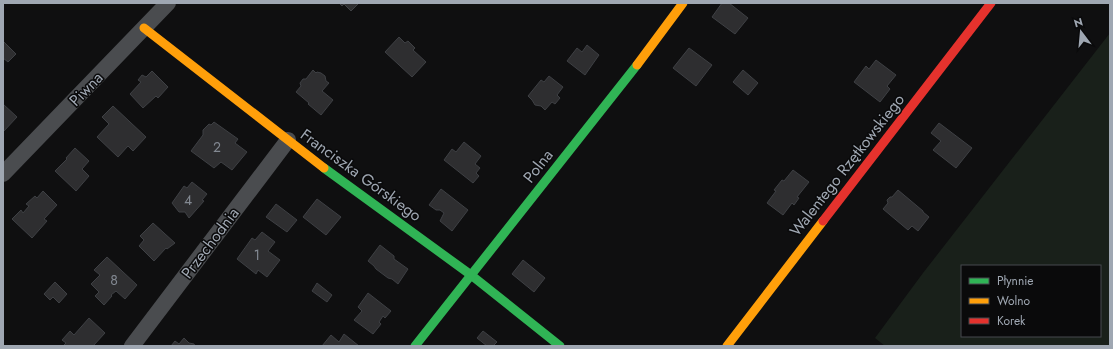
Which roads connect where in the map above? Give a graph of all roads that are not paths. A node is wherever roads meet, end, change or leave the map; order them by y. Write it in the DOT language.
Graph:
graph roads {
  1 [pos="168,3"];
  2 [pos="683,3"];
  3 [pos="991,3"];
  4 [pos="144,28"];
  5 [pos="288,140"];
  6 [pos="3,174"];
  7 [pos="471,275"];
  8 [pos="132,346"];
  9 [pos="415,346"];
  10 [pos="560,346"];
  11 [pos="727,346"];
  1 -- 4 [label="street, Piwna"];
  2 -- 7 [label="street, Polna"];
  3 -- 11 [label="street, Walentego Rzętkowskiego"];
  4 -- 5 [label="street, Franciszka Górskiego"];
  4 -- 6 [label="street, Piwna"];
  5 -- 7 [label="street, Franciszka Górskiego"];
  5 -- 8 [label="street, Przechodnia"];
  7 -- 9 [label="street, Polna"];
  7 -- 10 [label="street, Franciszka Górskiego"];
}
